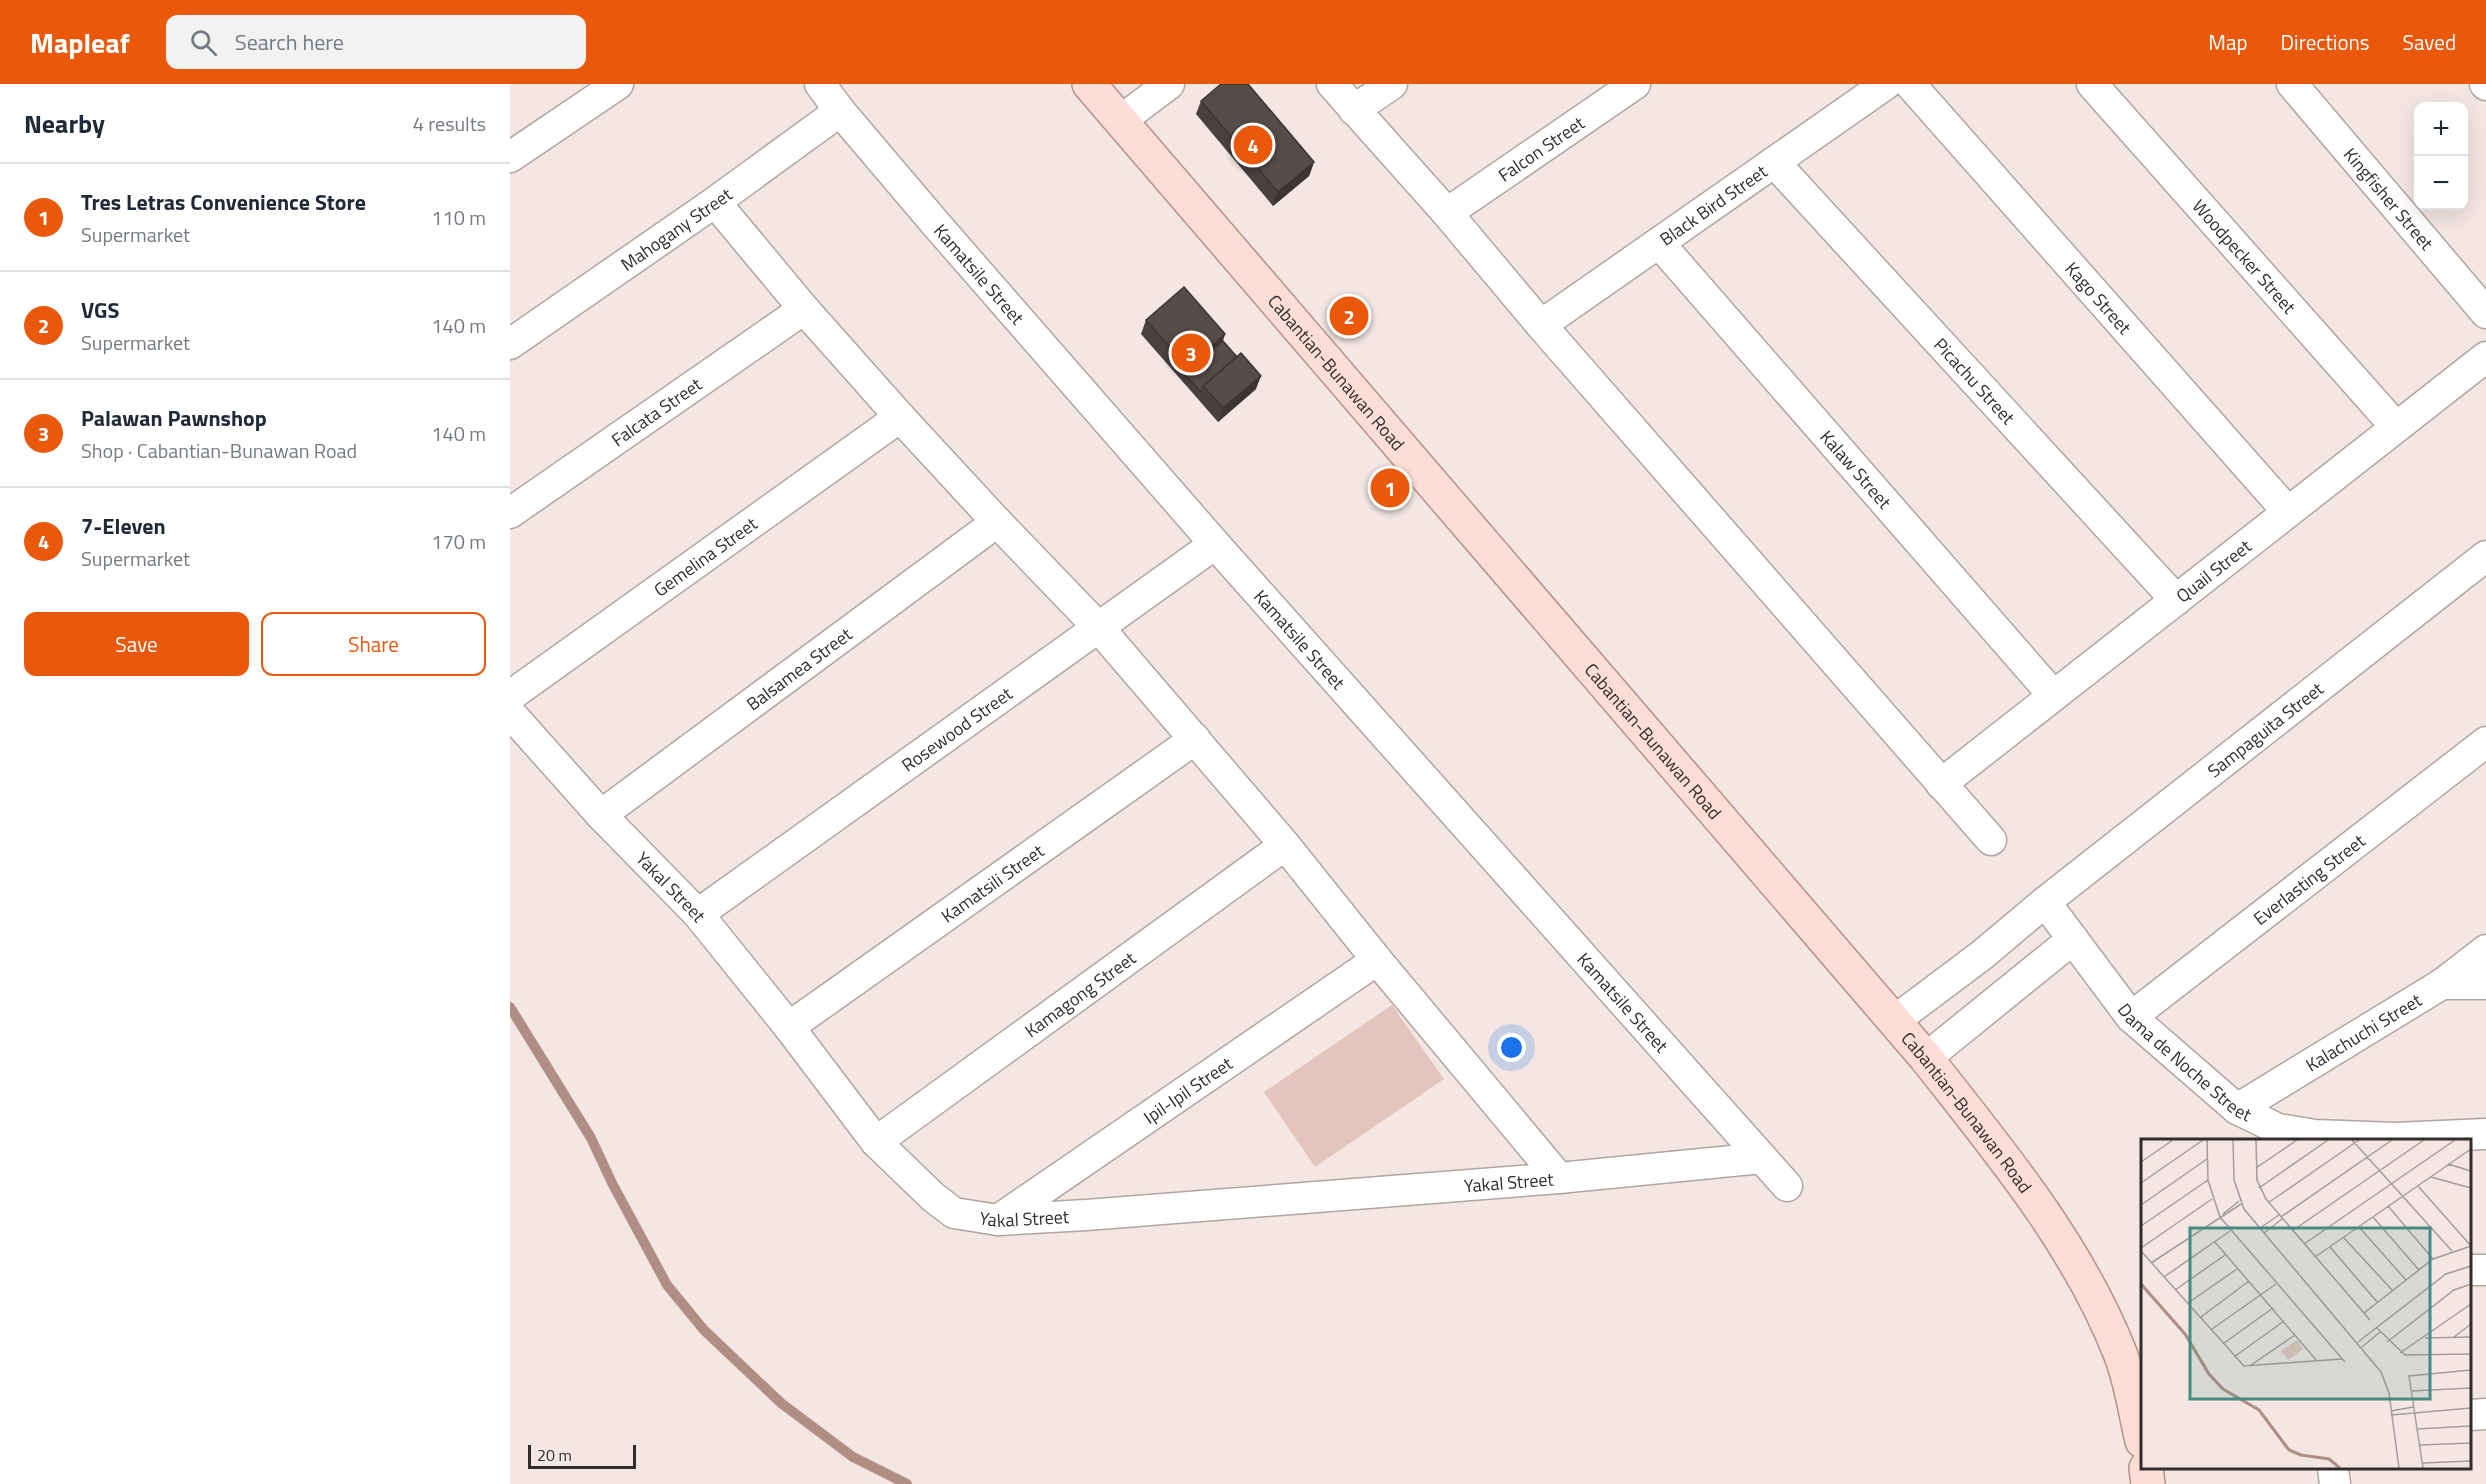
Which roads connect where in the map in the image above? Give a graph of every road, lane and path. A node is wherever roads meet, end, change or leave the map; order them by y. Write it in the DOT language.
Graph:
graph roads {
  1 [pos="618,84"];
  2 [pos="820,84"];
  3 [pos="1169,84"];
  4 [pos="1332,84"];
  5 [pos="1392,84"];
  6 [pos="1635,84"];
  7 [pos="1886,84"];
  8 [pos="1910,84"];
  9 [pos="2092,84"];
  10 [pos="2292,84"];
  11 [pos="1091,85"];
  12 [pos="1354,110"];
  13 [pos="840,111"];
  14 [pos="1120,121"];
  15 [pos="510,157"];
  16 [pos="1774,162"];
  17 [pos="715,202"];
  18 [pos="1447,213"];
  19 [pos="1659,243"];
  20 [pos="804,309"];
  21 [pos="2486,313"];
  22 [pos="1541,325"];
  23 [pos="510,344"];
  24 [pos="2486,357"];
  25 [pos="900,417"];
  26 [pos="2396,427"];
  27 [pos="2288,512"];
  28 [pos="510,513"];
  29 [pos="997,522"];
  30 [pos="1215,544"];
  31 [pos="2486,556"];
  32 [pos="2176,600"];
  33 [pos="1099,628"];
  34 [pos="510,696"];
  35 [pos="2053,696"];
  36 [pos="510,713"];
  37 [pos="1195,739"];
  38 [pos="2486,742"];
  39 [pos="1941,784"];
  40 [pos="601,815"];
  41 [pos="1991,840"];
  42 [pos="1285,845"];
  43 [pos="2045,902"];
  44 [pos="698,914"];
  45 [pos="2073,939"];
  46 [pos="2486,950"];
  47 [pos="1377,960"];
  48 [pos="2442,984"];
  49 [pos="2486,984"];
  50 [pos="2131,1017"];
  51 [pos="1894,1021"];
  52 [pos="789,1027"];
  53 [pos="1926,1058"];
  54 [pos="2237,1109"];
  55 [pos="2486,1134"];
  56 [pos="876,1142"];
  57 [pos="1762,1158"];
  58 [pos="1559,1178"];
  59 [pos="1787,1186"];
  60 [pos="998,1220"];
  61 [pos="2486,1414"];
  62 [pos="2471,1415"];
  63 [pos="2141,1437"];
  64 [pos="2146,1469"];
  65 [pos="2333,1469"];
  66 [pos="2148,1484"];
  67 [pos="2336,1484"];
  1 -- 15 [label="street"];
  2 -- 13 [label="street, Kamatsile Street"];
  3 -- 14 [label="street"];
  4 -- 12 [label="street"];
  5 -- 12 [label="street"];
  6 -- 18 [label="street, Falcon Street"];
  7 -- 16 [label="street, Black Bird Street"];
  8 -- 27 [label="street, Kago Street"];
  9 -- 26 [label="street, Woodpecker Street"];
  10 -- 21 [label="street, Kingfisher Street"];
  11 -- 14 [label="main road, Cabantian-Bunawan Road"];
  12 -- 18 [label="street"];
  13 -- 17 [label="street, Mahogany Street"];
  13 -- 30 [label="street, Kamatsile Street"];
  14 -- 51 [label="main road, Cabantian-Bunawan Road"];
  16 -- 19 [label="street, Black Bird Street"];
  16 -- 32 [label="street, Picachu Street"];
  17 -- 20 [label="street"];
  17 -- 23 [label="street, Mahogany Street"];
  18 -- 22 [label="street"];
  19 -- 22 [label="street, Black Bird Street"];
  19 -- 35 [label="street, Kalaw Street"];
  20 -- 25 [label="street"];
  20 -- 28 [label="street, Falcata Street"];
  22 -- 39 [label="street"];
  24 -- 26 [label="street, Quail Street"];
  25 -- 29 [label="street"];
  25 -- 34 [label="street, Gemelina Street"];
  26 -- 27 [label="street, Quail Street"];
  27 -- 32 [label="street, Quail Street"];
  29 -- 33 [label="street"];
  29 -- 40 [label="street, Balsamea Street"];
  30 -- 33 [label="street, Rosewood Street"];
  30 -- 57 [label="street, Kamatsile Street"];
  31 -- 43 [label="street, Sampaguita Street"];
  32 -- 35 [label="street, Quail Street"];
  33 -- 37 [label="street"];
  33 -- 44 [label="street, Rosewood Street"];
  35 -- 39 [label="street, Quail Street"];
  36 -- 40 [label="street, Yakal Street"];
  37 -- 42 [label="street"];
  37 -- 52 [label="street, Kamatsili Street"];
  38 -- 50 [label="street, Everlasting Street"];
  39 -- 41 [label="street"];
  40 -- 44 [label="street, Yakal Street"];
  42 -- 47 [label="street"];
  42 -- 56 [label="street, Kamagong Street"];
  43 -- 45 [label="street, Dama de Noche Street"];
  43 -- 51 [label="street, Sampaguita Street"];
  44 -- 52 [label="street, Yakal Street"];
  45 -- 50 [label="street, Dama de Noche Street"];
  45 -- 53 [label="street"];
  46 -- 48 [label="street, Kalachuchi Street"];
  47 -- 58 [label="street"];
  47 -- 60 [label="street, Ipil-Ipil Street"];
  48 -- 49 [label="street"];
  48 -- 54 [label="street, Kalachuchi Street"];
  50 -- 54 [label="street, Dama de Noche Street"];
  51 -- 53 [label="main road, Cabantian-Bunawan Road"];
  52 -- 56 [label="street, Yakal Street"];
  53 -- 63 [label="main road, Cabantian-Bunawan Road"];
  54 -- 55 [label="street, Dama de Noche Street"];
  56 -- 60 [label="street, Yakal Street"];
  57 -- 58 [label="street, Yakal Street"];
  57 -- 59 [label="street, Kamatsile Street"];
  58 -- 60 [label="street, Yakal Street"];
  61 -- 62 [label="street"];
  64 -- 66 [label="main road"];
  65 -- 67 [label="street"];
}
